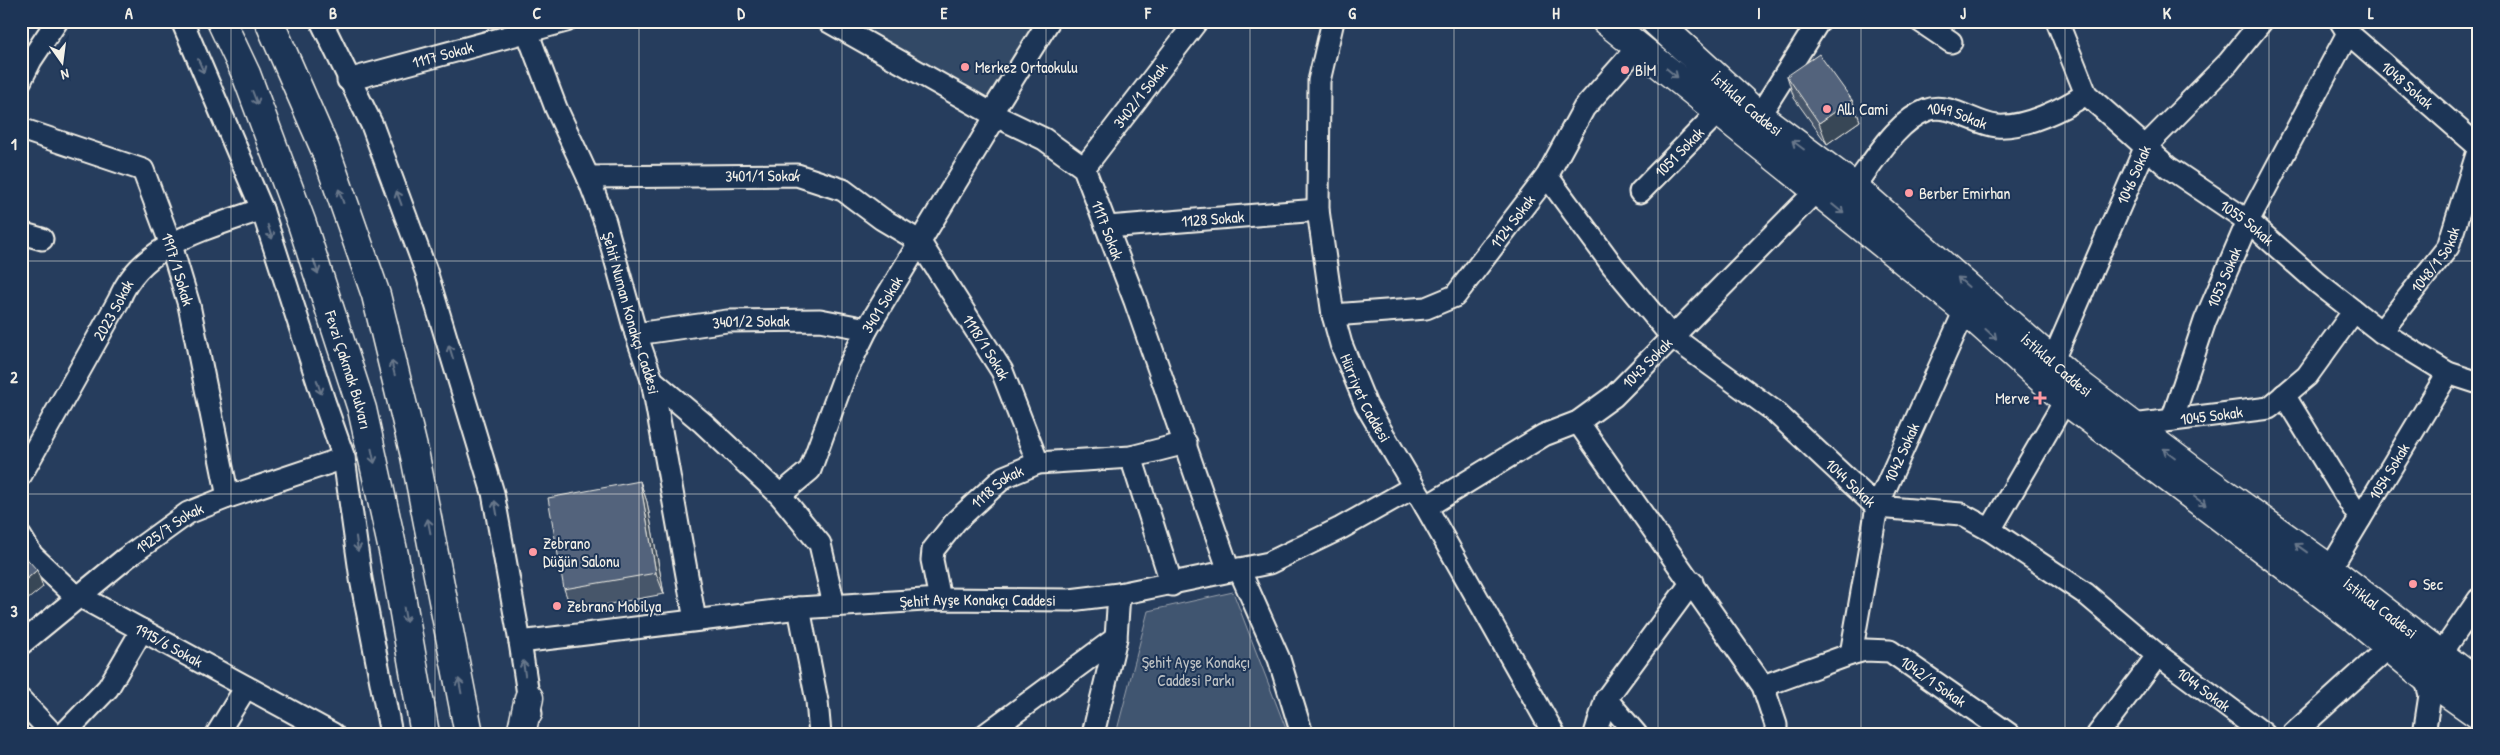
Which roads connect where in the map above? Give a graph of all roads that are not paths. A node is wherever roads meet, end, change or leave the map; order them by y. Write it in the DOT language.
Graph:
graph roads {
  1 [pos="57,21"];
  2 [pos="182,21"];
  3 [pos="221,21"];
  4 [pos="269,21"];
  5 [pos="321,21"];
  6 [pos="566,21"];
  7 [pos="828,21"];
  8 [pos="1049,21"];
  9 [pos="1197,21"];
  10 [pos="1606,21"];
  11 [pos="1655,21"];
  12 [pos="1818,21"];
  13 [pos="1920,21"];
  14 [pos="2057,21"];
  15 [pos="2262,21"];
  16 [pos="1332,22"];
  17 [pos="2343,25"];
  18 [pos="524,26"];
  19 [pos="1951,42"];
  20 [pos="1639,46"];
  21 [pos="26,56"];
  22 [pos="21,80"];
  23 [pos="348,80"];
  24 [pos="2086,94"];
  25 [pos="1719,112"];
  26 [pos="994,114"];
  27 [pos="1759,116"];
  28 [pos="21,129"];
  29 [pos="2146,146"];
  30 [pos="2479,148"];
  31 [pos="1084,168"];
  32 [pos="1547,176"];
  33 [pos="588,177"];
  34 [pos="1823,180"];
  35 [pos="1854,187"];
  36 [pos="1640,192"];
  37 [pos="262,209"];
  38 [pos="1318,210"];
  39 [pos="2248,221"];
  40 [pos="1108,227"];
  41 [pos="21,233"];
  42 [pos="42,239"];
  43 [pos="919,241"];
  44 [pos="171,245"];
  45 [pos="1992,308"];
  46 [pos="1965,310"];
  47 [pos="2354,311"];
  48 [pos="1333,315"];
  49 [pos="867,329"];
  50 [pos="2381,332"];
  51 [pos="636,334"];
  52 [pos="1671,336"];
  53 [pos="2052,360"];
  54 [pos="2448,373"];
  55 [pos="652,380"];
  56 [pos="2479,383"];
  57 [pos="2070,391"];
  58 [pos="2284,395"];
  59 [pos="2172,420"];
  60 [pos="1578,422"];
  61 [pos="2133,425"];
  62 [pos="1186,442"];
  63 [pos="1131,457"];
  64 [pos="344,458"];
  65 [pos="1038,463"];
  66 [pos="21,475"];
  67 [pos="1414,486"];
  68 [pos="780,495"];
  69 [pos="228,497"];
  70 [pos="1426,507"];
  71 [pos="1877,507"];
  72 [pos="2360,519"];
  73 [pos="1990,530"];
  74 [pos="21,537"];
  75 [pos="2330,569"];
  76 [pos="1234,570"];
  77 [pos="1692,582"];
  78 [pos="1172,585"];
  79 [pos="1119,594"];
  80 [pos="80,596"];
  81 [pos="940,599"];
  82 [pos="2479,599"];
  83 [pos="834,605"];
  84 [pos="799,608"];
  85 [pos="695,620"];
  86 [pos="142,630"];
  87 [pos="1116,638"];
  88 [pos="520,642"];
  89 [pos="21,644"];
  90 [pos="2389,647"];
  91 [pos="1851,654"];
  92 [pos="2441,654"];
  93 [pos="2158,655"];
  94 [pos="2425,677"];
  95 [pos="2479,684"];
  96 [pos="1763,686"];
  97 [pos="246,687"];
  98 [pos="529,698"];
  99 [pos="21,700"];
  100 [pos="1606,700"];
  101 [pos="2479,715"];
  102 [pos="1780,731"];
  103 [pos="1298,733"];
  104 [pos="53,734"];
  105 [pos="64,734"];
  106 [pos="217,734"];
  107 [pos="333,734"];
  108 [pos="391,734"];
  109 [pos="425,734"];
  110 [pos="469,734"];
  111 [pos="521,734"];
  112 [pos="534,734"];
  113 [pos="820,734"];
  114 [pos="986,734"];
  115 [pos="1093,734"];
  116 [pos="1554,734"];
  117 [pos="1594,734"];
  118 [pos="1636,734"];
  119 [pos="2009,734"];
  120 [pos="2098,734"];
  121 [pos="2264,734"];
  122 [pos="2293,734"];
  123 [pos="2424,734"];
  1 -- 21 [label="street"];
  2 -- 37 [label="street, one-way"];
  3 -- 109 [label="main road, Fevzi Çakmak Bulvarı, one-way"];
  110 -- 4 [label="main road, one-way"];
  5 -- 23 [label="street"];
  6 -- 18 [label="street, 1117 Sokak"];
  7 -- 26 [label="street"];
  8 -- 26 [label="street, 3401 Sokak"];
  9 -- 31 [label="street, 3402/1 Sokak"];
  10 -- 20 [label="main road, İstiklal Caddesi"];
  11 -- 27 [label="main road, İstiklal Caddesi"];
  12 -- 27 [label="street"];
  13 -- 19 [label="street"];
  14 -- 24 [label="street, 1055 Sokak"];
  15 -- 29 [label="street, 1046 Sokak"];
  16 -- 38 [label="street, Hürriyet Caddesi"];
  17 -- 30 [label="street, 1048 Sokak"];
  17 -- 39 [label="street, 1053 Sokak"];
  18 -- 23 [label="street, 1117 Sokak"];
  18 -- 33 [label="street, Şehit Numan Konakçı Caddesi"];
  20 -- 25 [label="main road, İstiklal Caddesi, one-way"];
  20 -- 32 [label="street, 1124 Sokak"];
  21 -- 22 [label="street"];
  88 -- 23 [label="street, one-way"];
  24 -- 29 [label="street, 1055 Sokak"];
  24 -- 35 [label="street, 1049 Sokak"];
  25 -- 34 [label="main road, İstiklal Caddesi"];
  25 -- 36 [label="street, 1051 Sokak"];
  26 -- 31 [label="street"];
  26 -- 43 [label="street, 3401 Sokak"];
  34 -- 27 [label="main road, İstiklal Caddesi, one-way"];
  28 -- 44 [label="street, 1917/1 Sokak"];
  29 -- 39 [label="street, 1055 Sokak"];
  29 -- 53 [label="street, 1046 Sokak"];
  30 -- 50 [label="street, 1048/1 Sokak"];
  31 -- 40 [label="street, 1117 Sokak"];
  32 -- 48 [label="street, 1124 Sokak"];
  32 -- 52 [label="street, 1044 Sokak"];
  33 -- 43 [label="street, 3401/1 Sokak"];
  33 -- 51 [label="street, Şehit Numan Konakçı Caddesi"];
  34 -- 35 [label="main road, İstiklal Caddesi"];
  34 -- 46 [label="main road, İstiklal Caddesi, one-way"];
  34 -- 52 [label="street, 1043 Sokak"];
  45 -- 35 [label="main road, İstiklal Caddesi, one-way"];
  37 -- 44 [label="street, 2023 Sokak"];
  37 -- 64 [label="street, one-way"];
  38 -- 40 [label="street, 1128 Sokak"];
  38 -- 48 [label="street, Hürriyet Caddesi"];
  39 -- 47 [label="street, 1055 Sokak"];
  39 -- 59 [label="street, 1053 Sokak"];
  40 -- 62 [label="street, 1117 Sokak"];
  41 -- 42 [label="street"];
  43 -- 49 [label="street, 3401 Sokak"];
  43 -- 65 [label="street, 1118/1 Sokak"];
  44 -- 66 [label="street, 2023 Sokak"];
  44 -- 69 [label="street, 1917/1 Sokak"];
  45 -- 46 [label="street"];
  45 -- 53 [label="main road, İstiklal Caddesi"];
  46 -- 57 [label="main road, İstiklal Caddesi, one-way"];
  46 -- 71 [label="street, 1042 Sokak"];
  47 -- 50 [label="street, 1055 Sokak"];
  47 -- 58 [label="street, 1045 Sokak"];
  48 -- 67 [label="street, Hürriyet Caddesi"];
  49 -- 51 [label="street, 3401/2 Sokak"];
  49 -- 68 [label="street, 3401 Sokak"];
  50 -- 54 [label="street, 1055 Sokak"];
  51 -- 55 [label="street, Şehit Numan Konakçı Caddesi"];
  52 -- 60 [label="street, 1043 Sokak"];
  52 -- 71 [label="street, 1044 Sokak"];
  53 -- 57 [label="main road, İstiklal Caddesi"];
  54 -- 56 [label="street, 1055 Sokak"];
  54 -- 72 [label="street, 1054 Sokak"];
  55 -- 68 [label="street"];
  55 -- 85 [label="street, Şehit Numan Konakçı Caddesi"];
  57 -- 61 [label="main road, İstiklal Caddesi"];
  57 -- 73 [label="street"];
  57 -- 90 [label="main road, İstiklal Caddesi, one-way"];
  58 -- 59 [label="street, 1045 Sokak"];
  58 -- 72 [label="street"];
  59 -- 61 [label="street, 1045 Sokak"];
  60 -- 70 [label="street, 1043 Sokak"];
  60 -- 77 [label="street"];
  75 -- 61 [label="main road, İstiklal Caddesi, one-way"];
  62 -- 63 [label="street, 1118 Sokak"];
  62 -- 76 [label="street, 1117 Sokak"];
  63 -- 65 [label="street, 1118 Sokak"];
  63 -- 78 [label="street"];
  64 -- 69 [label="street, 1925/7 Sokak"];
  64 -- 108 [label="street, one-way"];
  65 -- 81 [label="street, 1118 Sokak"];
  67 -- 70 [label="street, Hürriyet Caddesi"];
  67 -- 76 [label="street, Şehit Ayşe Konakçı Caddesi"];
  68 -- 83 [label="street"];
  69 -- 80 [label="street, 1925/7 Sokak"];
  70 -- 116 [label="street, Hürriyet Caddesi"];
  71 -- 73 [label="street, 1044 Sokak"];
  71 -- 91 [label="street, 1042 Sokak"];
  72 -- 75 [label="street, 1054 Sokak"];
  73 -- 93 [label="street, 1044 Sokak"];
  74 -- 80 [label="street, 1915/6 Sokak"];
  75 -- 92 [label="main road, İstiklal Caddesi"];
  76 -- 78 [label="street, Şehit Ayşe Konakçı Caddesi"];
  76 -- 103 [label="street, 1117 Sokak"];
  77 -- 96 [label="street"];
  77 -- 100 [label="street"];
  78 -- 79 [label="street, Şehit Ayşe Konakçı Caddesi"];
  79 -- 81 [label="street, Şehit Ayşe Konakçı Caddesi"];
  79 -- 87 [label="street"];
  80 -- 86 [label="street, 1915/6 Sokak"];
  80 -- 89 [label="street, 1925/7 Sokak"];
  81 -- 83 [label="street, Şehit Ayşe Konakçı Caddesi"];
  82 -- 92 [label="street"];
  83 -- 84 [label="street, Şehit Ayşe Konakçı Caddesi"];
  84 -- 85 [label="street, Şehit Ayşe Konakçı Caddesi"];
  84 -- 113 [label="street"];
  85 -- 88 [label="street, Şehit Ayşe Konakçı Caddesi"];
  86 -- 97 [label="street, 1915/6 Sokak"];
  86 -- 105 [label="street"];
  87 -- 114 [label="street"];
  87 -- 115 [label="street"];
  98 -- 88 [label="street, one-way"];
  90 -- 94 [label="main road, İstiklal Caddesi"];
  90 -- 122 [label="street"];
  91 -- 96 [label="street"];
  91 -- 119 [label="street, 1042/1 Sokak"];
  92 -- 94 [label="street"];
  92 -- 95 [label="main road, İstiklal Caddesi"];
  93 -- 120 [label="street"];
  93 -- 121 [label="street, 1044 Sokak"];
  94 -- 101 [label="main road"];
  94 -- 123 [label="street"];
  96 -- 102 [label="street"];
  97 -- 106 [label="street"];
  97 -- 107 [label="street, 1915/6 Sokak"];
  98 -- 111 [label="main road"];
  98 -- 112 [label="street"];
  99 -- 104 [label="street"];
  100 -- 117 [label="street"];
  100 -- 118 [label="street"];
}
